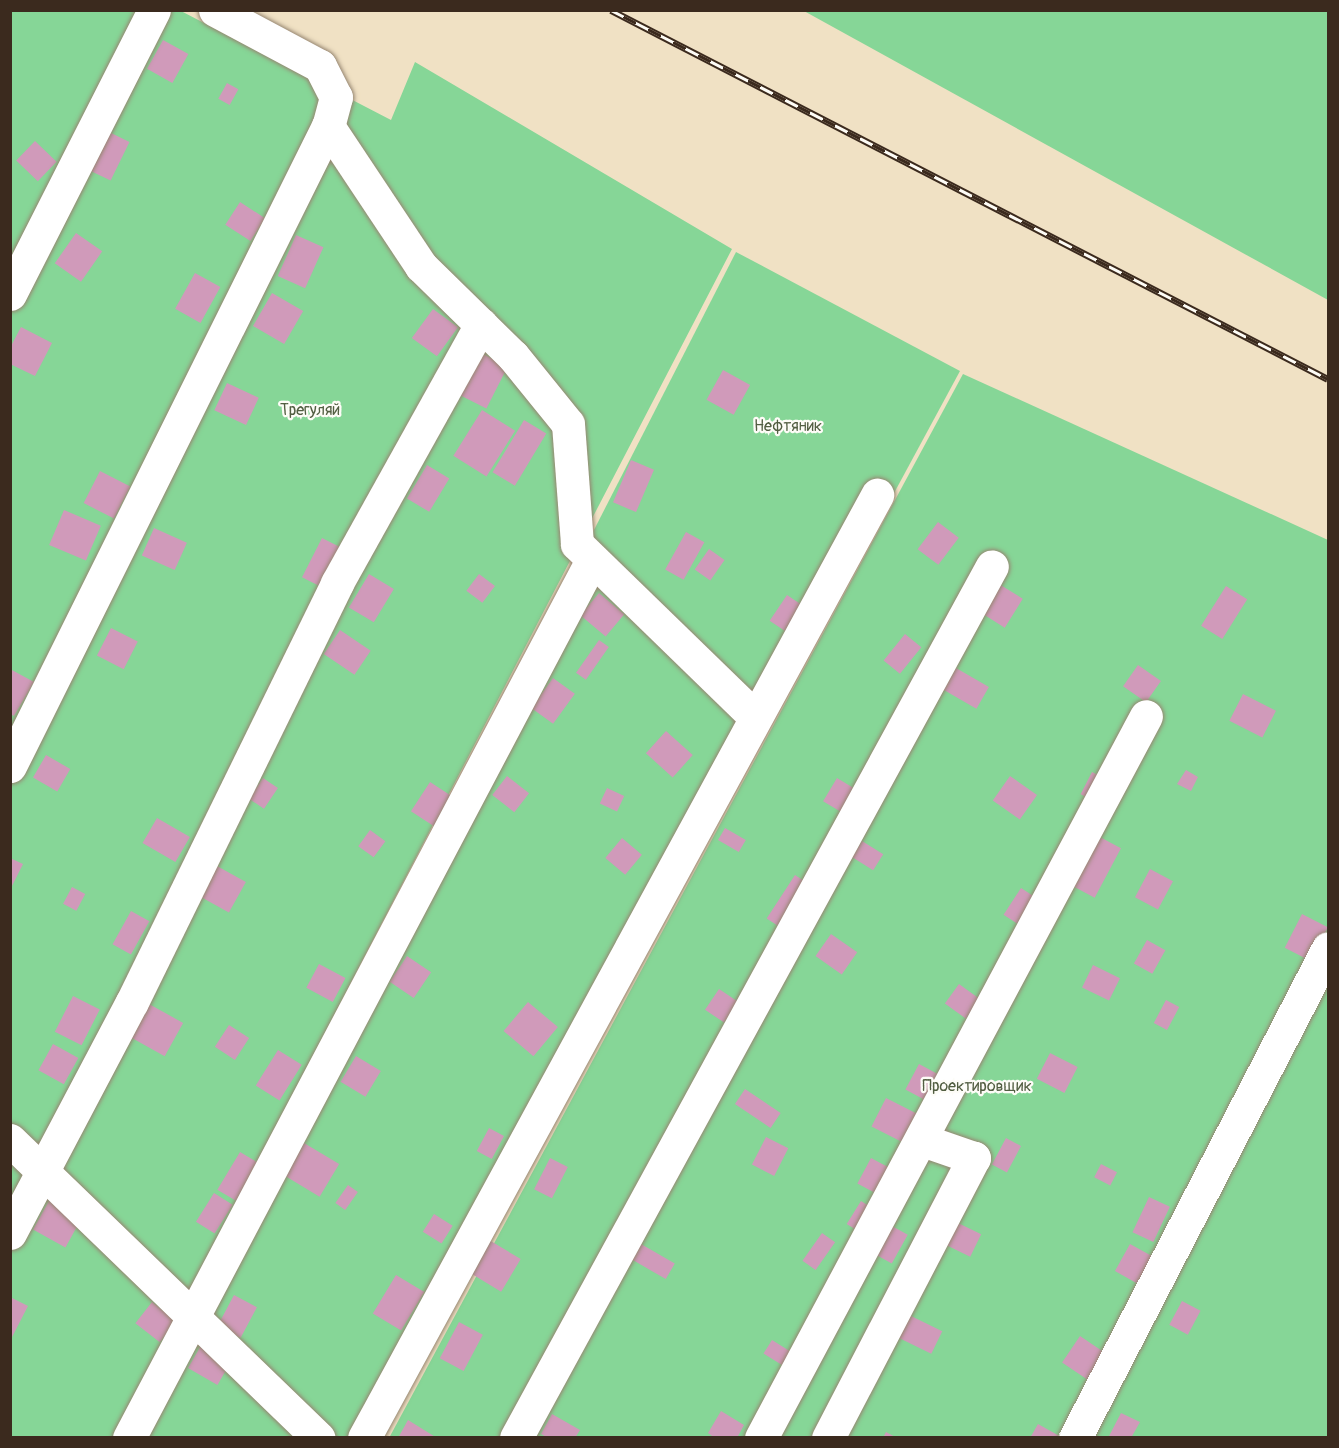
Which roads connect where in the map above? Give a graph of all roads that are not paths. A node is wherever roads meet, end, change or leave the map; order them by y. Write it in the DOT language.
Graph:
graph roads {
  1 [pos="154,10"];
  2 [pos="215,10"];
  3 [pos="328,126"];
  4 [pos="10,294"];
  5 [pos="480,324"];
  6 [pos="877,495"];
  7 [pos="592,560"];
  8 [pos="992,566"];
  9 [pos="754,716"];
  10 [pos="1146,717"];
  11 [pos="10,766"];
  12 [pos="1329,948"];
  13 [pos="10,1140"];
  14 [pos="922,1140"];
  15 [pos="43,1169"];
  16 [pos="10,1233"];
  17 [pos="192,1318"];
  18 [pos="129,1437"];
  19 [pos="319,1437"];
  20 [pos="364,1437"];
  21 [pos="516,1437"];
  22 [pos="761,1437"];
  23 [pos="828,1437"];
  24 [pos="1076,1437"];
  1 -- 4 [label="street"];
  2 -- 3 [label="street"];
  3 -- 5 [label="street"];
  3 -- 11 [label="street"];
  5 -- 7 [label="street"];
  5 -- 15 [label="street"];
  6 -- 9 [label="street"];
  7 -- 9 [label="street"];
  7 -- 17 [label="street"];
  8 -- 21 [label="street"];
  9 -- 20 [label="street"];
  10 -- 14 [label="street"];
  12 -- 24 [label="street"];
  13 -- 15 [label="street"];
  14 -- 22 [label="street"];
  14 -- 23 [label="street"];
  15 -- 16 [label="street"];
  15 -- 17 [label="street"];
  17 -- 18 [label="street"];
  17 -- 19 [label="street"];
}
